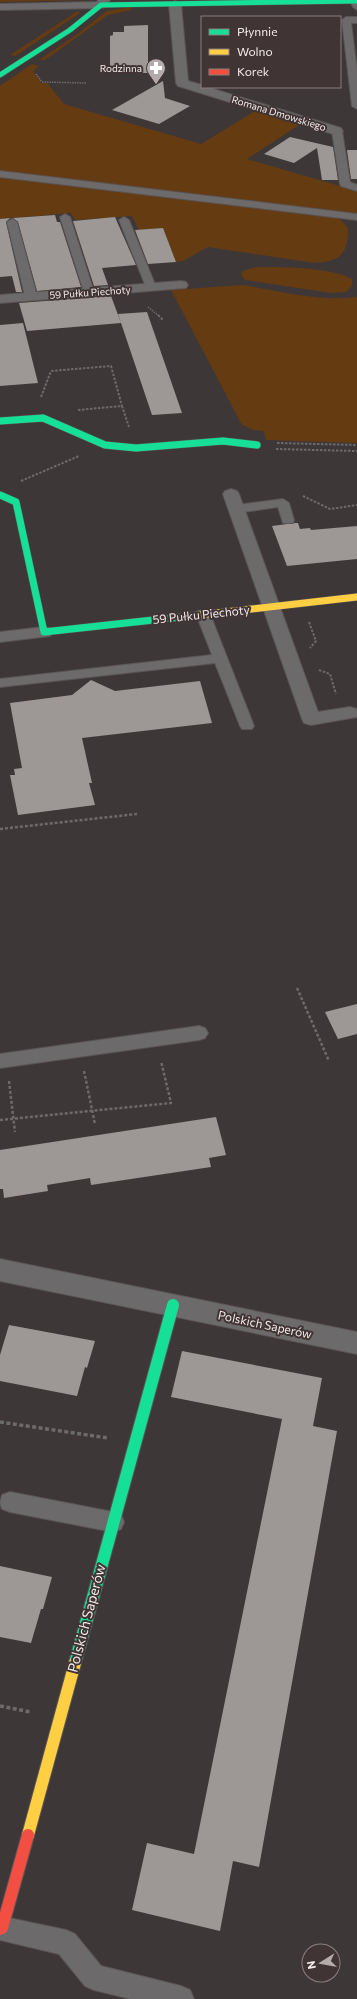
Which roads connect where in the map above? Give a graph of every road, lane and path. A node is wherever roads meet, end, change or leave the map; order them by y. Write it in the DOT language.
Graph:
graph roads {
  1 [pos="102,3"];
  2 [pos="356,3"];
  3 [pos="175,4"];
  4 [pos="0,7"];
  5 [pos="357,20"];
  6 [pos="34,71"];
  7 [pos="0,75"];
  8 [pos="86,83"];
  9 [pos="357,101"];
  10 [pos="337,131"];
  11 [pos="0,174"];
  12 [pos="357,188"];
  13 [pos="65,217"];
  14 [pos="357,217"];
  15 [pos="124,220"];
  16 [pos="12,222"];
  17 [pos="181,285"];
  18 [pos="151,287"];
  19 [pos="89,292"];
  20 [pos="31,296"];
  21 [pos="0,299"];
  22 [pos="41,398"];
  23 [pos="122,406"];
  24 [pos="0,421"];
  25 [pos="257,444"];
  26 [pos="105,445"];
  27 [pos="357,445"];
  28 [pos="357,451"];
  29 [pos="14,484"];
  30 [pos="0,496"];
  31 [pos="234,501"];
  32 [pos="288,520"];
  33 [pos="357,597"];
  34 [pos="301,603"];
  35 [pos="270,607"];
  36 [pos="203,614"];
  37 [pos="43,623"];
  38 [pos="0,637"];
  39 [pos="309,649"];
  40 [pos="220,658"];
  41 [pos="318,670"];
  42 [pos="0,683"];
  43 [pos="336,697"];
  44 [pos="350,713"];
  45 [pos="247,726"];
  46 [pos="137,814"];
  47 [pos="0,829"];
  48 [pos="297,988"];
  49 [pos="199,1033"];
  50 [pos="156,1039"];
  51 [pos="79,1050"];
  52 [pos="3,1060"];
  53 [pos="329,1061"];
  54 [pos="93,1111"];
  55 [pos="14,1118"];
  56 [pos="0,1120"];
  57 [pos="95,1124"];
  58 [pos="15,1132"];
  59 [pos="0,1270"];
  60 [pos="173,1305"];
  61 [pos="357,1343"];
  62 [pos="0,1422"];
  63 [pos="135,1442"];
  64 [pos="10,1502"];
  65 [pos="113,1522"];
  66 [pos="1,1929"];
  67 [pos="181,1999"];
  1 -- 3 [label="street"];
  1 -- 4 [label="street"];
  1 -- 7 [label="street"];
  2 -- 3 [label="street"];
  3 -- 10 [label="street, Romana Dmowskiego"];
  5 -- 9 [label="lane"];
  6 -- 8 [label="path"];
  10 -- 12 [label="lane"];
  11 -- 14 [label="lane"];
  13 -- 19 [label="lane"];
  15 -- 18 [label="lane"];
  16 -- 20 [label="lane"];
  17 -- 18 [label="street, 59 Pułku Piechoty"];
  18 -- 19 [label="street, 59 Pułku Piechoty"];
  19 -- 20 [label="street, 59 Pułku Piechoty"];
  20 -- 21 [label="street, 59 Pułku Piechoty"];
  22 -- 23 [label="path"];
  24 -- 26 [label="street"];
  25 -- 26 [label="street"];
  25 -- 27 [label="path"];
  25 -- 28 [label="path"];
  26 -- 29 [label="path"];
  30 -- 37 [label="street"];
  31 -- 32 [label="lane"];
  31 -- 35 [label="street"];
  33 -- 34 [label="street, 59 Pułku Piechoty"];
  34 -- 35 [label="street, 59 Pułku Piechoty"];
  34 -- 39 [label="path"];
  35 -- 36 [label="street, 59 Pułku Piechoty"];
  35 -- 44 [label="street"];
  36 -- 37 [label="street, 59 Pułku Piechoty"];
  36 -- 40 [label="lane"];
  37 -- 38 [label="street, 59 Pułku Piechoty"];
  40 -- 42 [label="lane"];
  40 -- 45 [label="lane"];
  41 -- 43 [label="path"];
  46 -- 47 [label="path"];
  48 -- 53 [label="path"];
  49 -- 50 [label="lane"];
  50 -- 51 [label="lane"];
  50 -- 54 [label="path"];
  51 -- 52 [label="lane"];
  51 -- 54 [label="path"];
  52 -- 55 [label="path"];
  54 -- 55 [label="path"];
  54 -- 57 [label="path"];
  55 -- 56 [label="path"];
  55 -- 58 [label="path"];
  59 -- 60 [label="street, Polskich Saperów"];
  60 -- 61 [label="street, Polskich Saperów"];
  60 -- 63 [label="street, Polskich Saperów"];
  62 -- 63 [label="path"];
  63 -- 65 [label="street, Polskich Saperów"];
  64 -- 65 [label="lane"];
  65 -- 66 [label="street, Polskich Saperów"];
  66 -- 67 [label="lane"];
}
